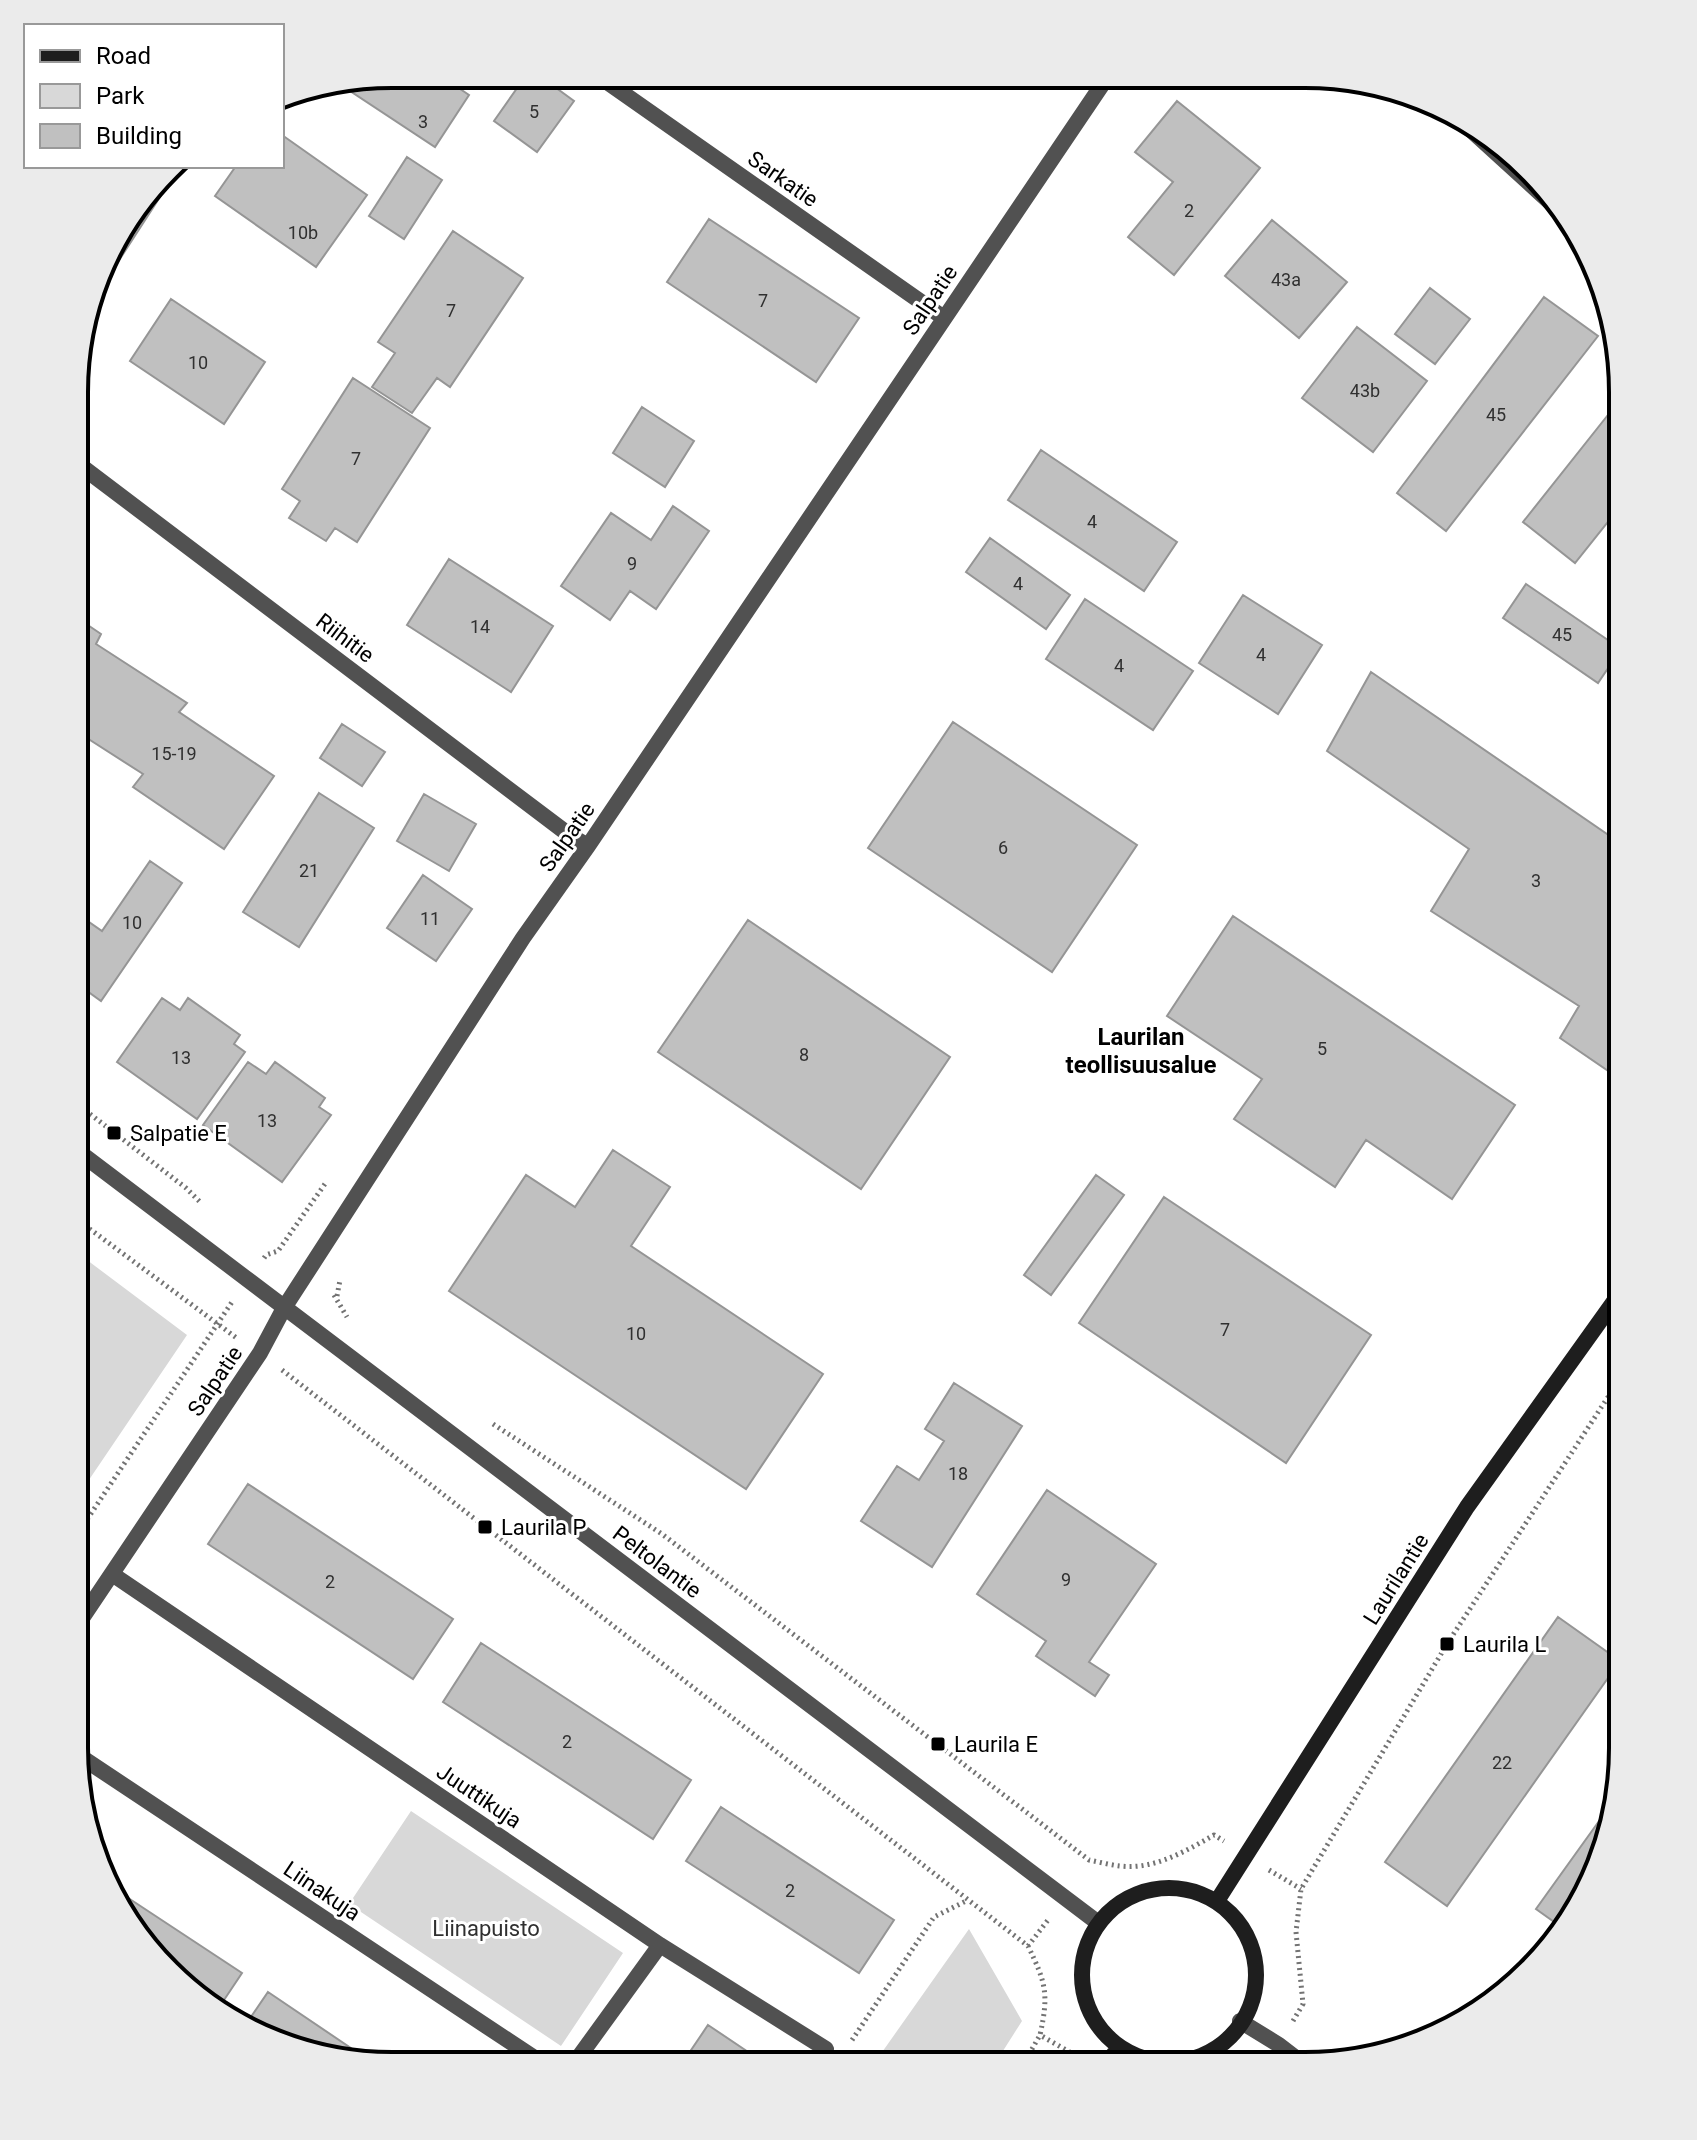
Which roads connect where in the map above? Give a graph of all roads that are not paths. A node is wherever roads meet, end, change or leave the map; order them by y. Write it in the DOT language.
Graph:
graph roads {
  1 [pos="616,88"];
  2 [pos="1100,88"];
  3 [pos="944,318"];
  4 [pos="88,471"];
  5 [pos="588,846"];
  6 [pos="88,1159"];
  7 [pos="284,1308"];
  8 [pos="1609,1309"];
  9 [pos="112,1574"];
  10 [pos="88,1609"];
  11 [pos="89,1762"];
  12 [pos="1217,1901"];
  13 [pos="1097,1922"];
  14 [pos="660,1945"];
  15 [pos="1240,2021"];
  16 [pos="1119,2047"];
  17 [pos="826,2049"];
  18 [pos="525,2052"];
  19 [pos="582,2052"];
  20 [pos="1115,2052"];
  21 [pos="1129,2052"];
  22 [pos="1213,2052"];
  23 [pos="1288,2052"];
  1 -- 3 [label="street, Sarkatie"];
  2 -- 3 [label="street, Salpatie"];
  3 -- 5 [label="street, Salpatie"];
  4 -- 5 [label="street, Riihitie"];
  5 -- 7 [label="street, Salpatie"];
  6 -- 7 [label="street, Peltolantie"];
  7 -- 9 [label="street, Salpatie"];
  7 -- 13 [label="street, Peltolantie"];
  8 -- 12 [label="street, Laurilantie"];
  9 -- 10 [label="street, Salpatie"];
  9 -- 14 [label="street, Juuttikuja"];
  11 -- 18 [label="street, Liinakuja"];
  12 -- 13 [label="street"];
  12 -- 15 [label="street"];
  13 -- 16 [label="street"];
  14 -- 17 [label="street, Juuttikuja"];
  14 -- 19 [label="street"];
  15 -- 22 [label="street"];
  15 -- 23 [label="street"];
  16 -- 20 [label="street"];
  16 -- 21 [label="street"];
}
